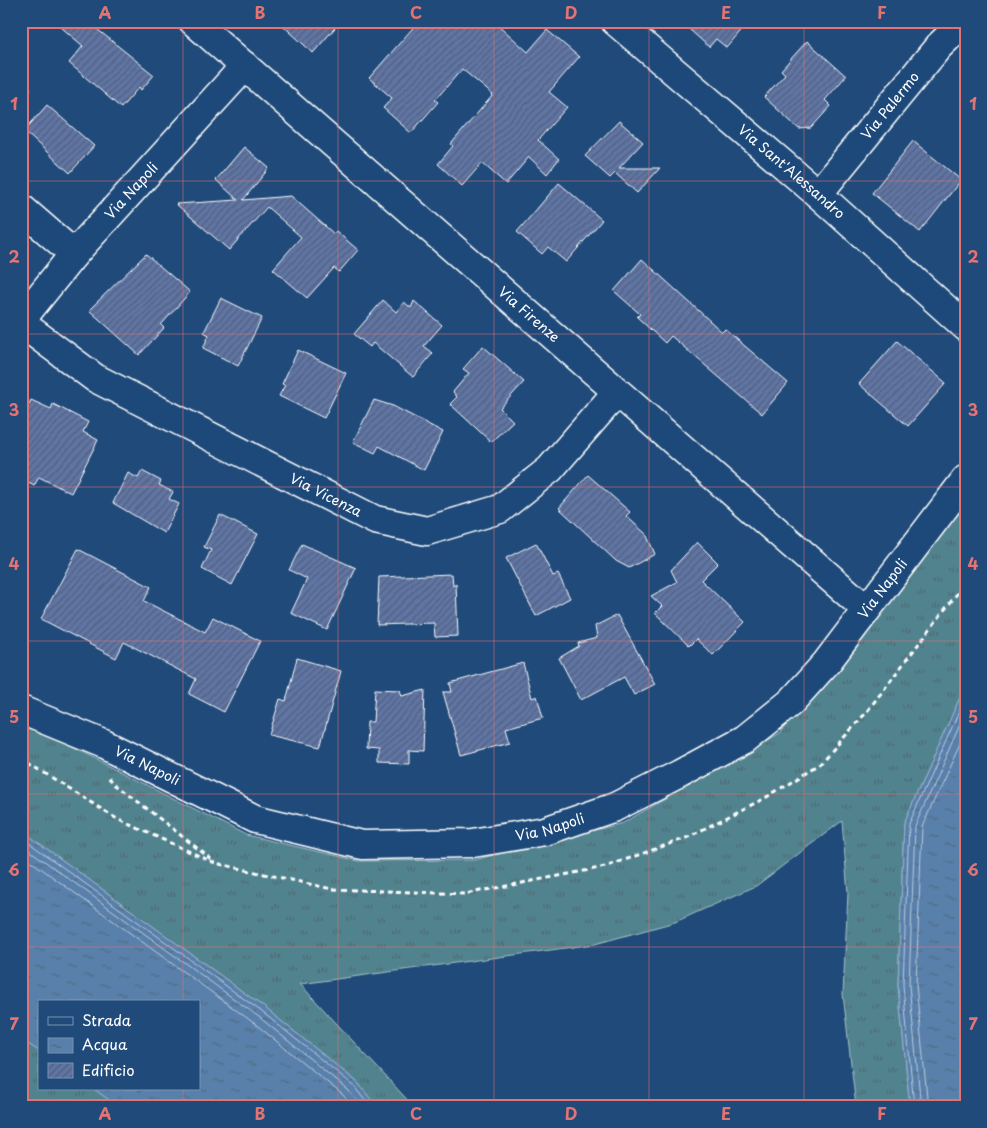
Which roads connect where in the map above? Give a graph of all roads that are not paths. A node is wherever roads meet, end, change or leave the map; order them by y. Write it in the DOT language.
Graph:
graph roads {
  1 [pos="192,21"];
  2 [pos="615,21"];
  3 [pos="965,21"];
  4 [pos="245,66"];
  5 [pos="818,194"];
  6 [pos="21,208"];
  7 [pos="74,254"];
  8 [pos="21,321"];
  9 [pos="966,327"];
  10 [pos="617,392"];
  11 [pos="966,479"];
  12 [pos="866,609"];
  13 [pos="21,710"];
  1 -- 4 [label="street, Via Firenze"];
  2 -- 5 [label="street, Via Sant'Alessandro"];
  3 -- 5 [label="street, Via Palermo"];
  4 -- 7 [label="street, Via Napoli"];
  4 -- 10 [label="street, Via Firenze"];
  5 -- 9 [label="street, Via Sant'Alessandro"];
  6 -- 7 [label="street"];
  7 -- 8 [label="street, Via Napoli"];
  8 -- 10 [label="street, Via Vicenza"];
  10 -- 12 [label="street, Via Firenze"];
  11 -- 12 [label="street, Via Napoli"];
  12 -- 13 [label="street, Via Napoli"];
}
